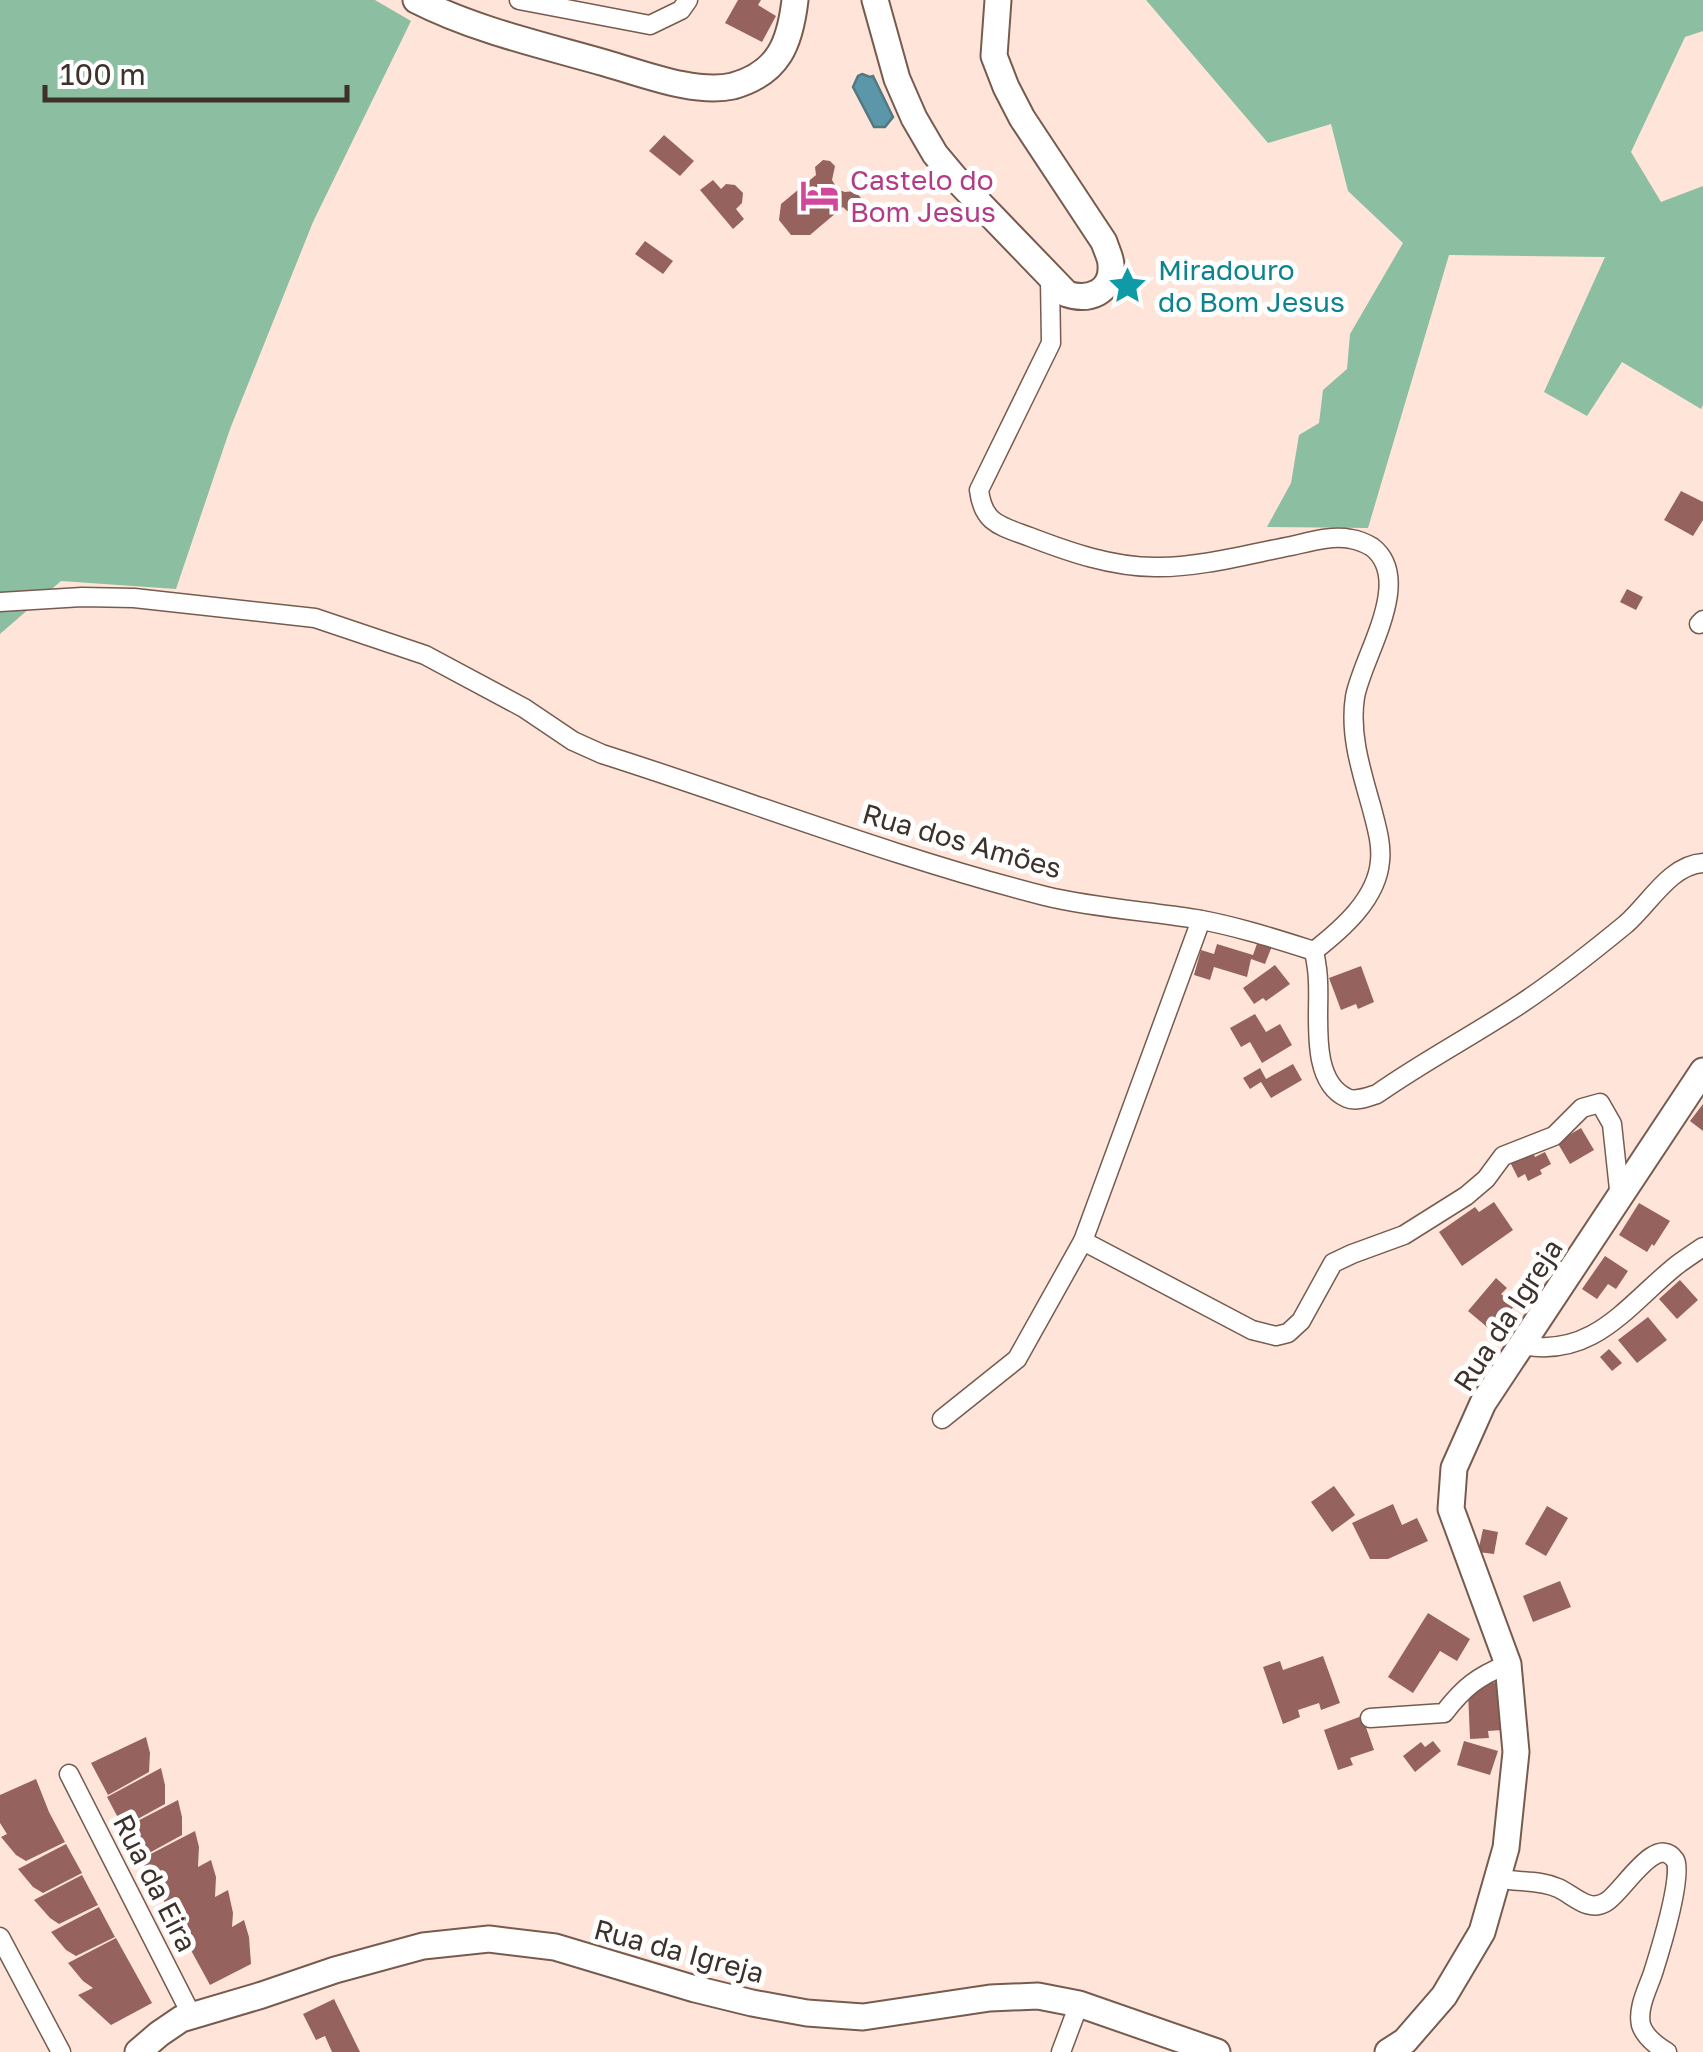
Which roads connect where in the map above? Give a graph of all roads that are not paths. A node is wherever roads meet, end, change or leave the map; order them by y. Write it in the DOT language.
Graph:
graph roads {
  1 [pos="416,0"];
  2 [pos="519,0"];
  3 [pos="688,0"];
  4 [pos="795,0"];
  5 [pos="875,0"];
  6 [pos="998,0"];
  7 [pos="1050,279"];
  8 [pos="0,602"];
  9 [pos="1703,862"];
  10 [pos="1201,920"];
  11 [pos="1314,951"];
  12 [pos="1703,1071"];
  13 [pos="1620,1199"];
  14 [pos="1083,1241"];
  15 [pos="1703,1247"];
  16 [pos="1522,1345"];
  17 [pos="942,1419"];
  18 [pos="1508,1664"];
  19 [pos="1370,1718"];
  20 [pos="70,1774"];
  21 [pos="1497,1878"];
  22 [pos="0,1937"];
  23 [pos="1080,2004"];
  24 [pos="192,2016"];
  25 [pos="62,2052"];
  26 [pos="138,2052"];
  27 [pos="1061,2052"];
  28 [pos="1217,2052"];
  29 [pos="1388,2052"];
  30 [pos="1667,2052"];
  1 -- 4 [label="street"];
  2 -- 3 [label="street"];
  5 -- 7 [label="street"];
  6 -- 7 [label="street"];
  7 -- 11 [label="street"];
  8 -- 10 [label="street, Rua dos Amões"];
  9 -- 11 [label="street"];
  10 -- 11 [label="street, Rua dos Amões"];
  10 -- 14 [label="street"];
  12 -- 13 [label="street, Rua da Igreja"];
  13 -- 14 [label="street"];
  13 -- 16 [label="street, Rua da Igreja"];
  14 -- 17 [label="street"];
  15 -- 16 [label="street"];
  16 -- 18 [label="street, Rua da Igreja"];
  18 -- 19 [label="street"];
  18 -- 21 [label="street, Rua da Igreja"];
  20 -- 24 [label="street, Rua da Eira"];
  21 -- 29 [label="street, Rua da Igreja"];
  21 -- 30 [label="street"];
  22 -- 25 [label="street"];
  23 -- 24 [label="street, Rua da Igreja"];
  23 -- 27 [label="street"];
  23 -- 28 [label="street, Rua da Igreja"];
  24 -- 26 [label="street, Rua da Igreja"];
}
